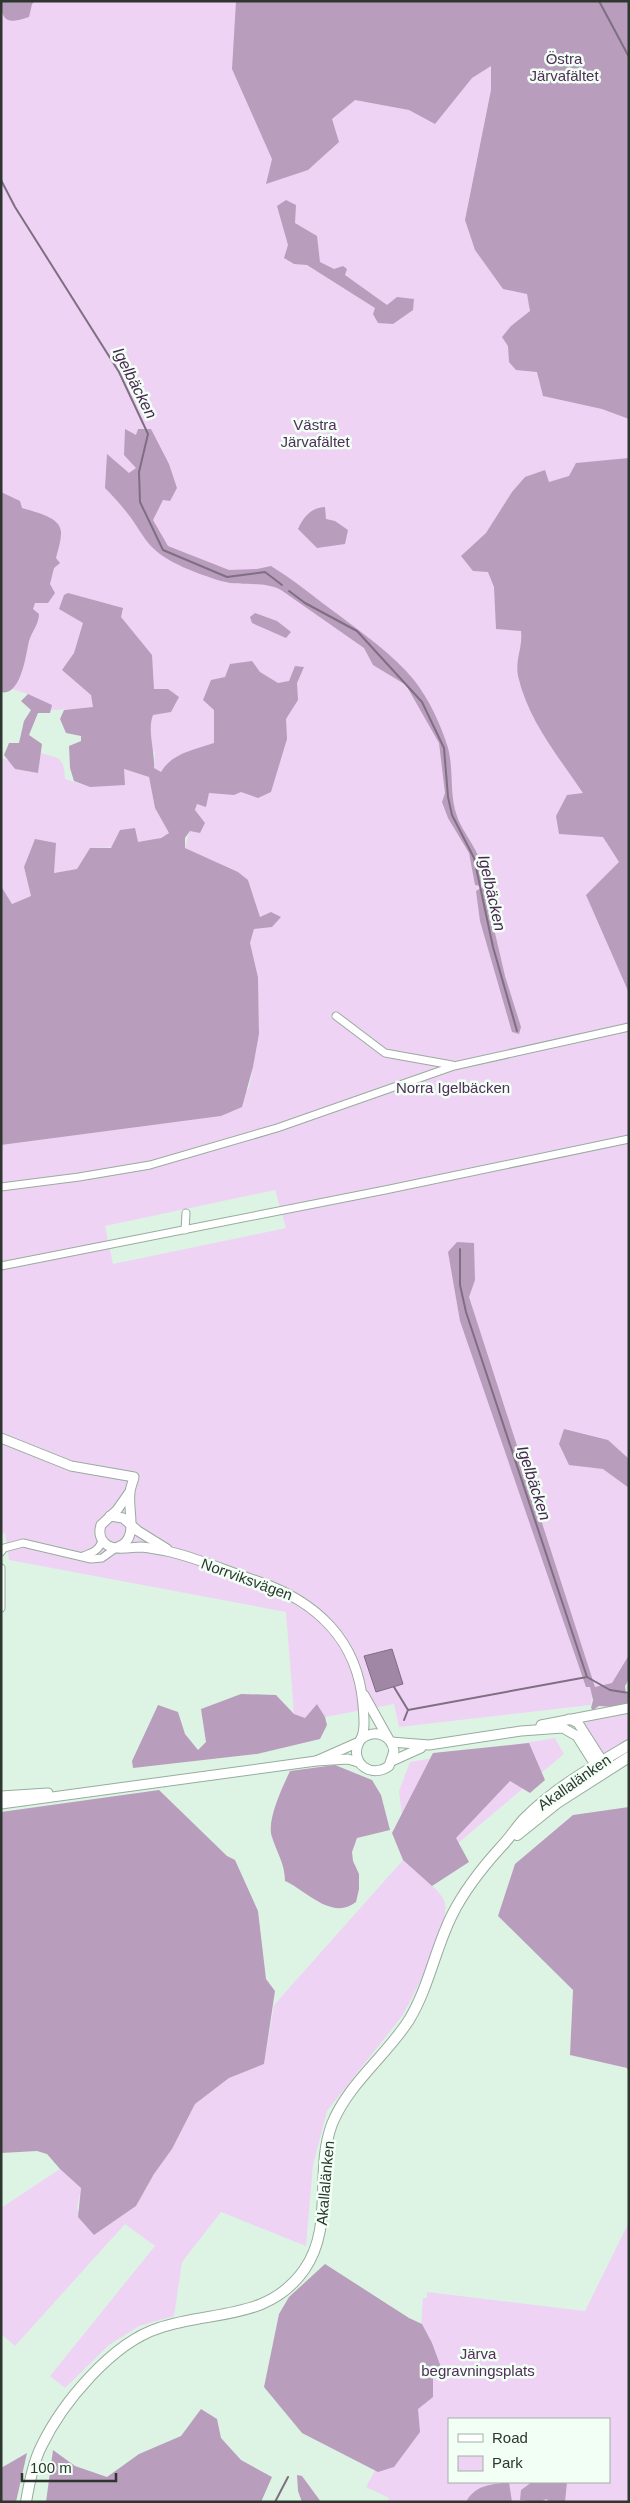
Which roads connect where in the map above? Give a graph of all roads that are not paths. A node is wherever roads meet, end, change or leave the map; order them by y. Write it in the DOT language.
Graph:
graph roads {
  1 [pos="336,1016"];
  2 [pos="629,1027"];
  3 [pos="454,1066"];
  4 [pos="629,1138"];
  5 [pos="1,1187"];
  6 [pos="186,1213"];
  7 [pos="185,1230"];
  8 [pos="1,1266"];
  9 [pos="1,1438"];
  10 [pos="129,1493"];
  11 [pos="109,1517"];
  12 [pos="130,1525"];
  13 [pos="102,1540"];
  14 [pos="116,1548"];
  15 [pos="1,1552"];
  16 [pos="172,1552"];
  17 [pos="83,1556"];
  18 [pos="1,1568"];
  19 [pos="2,1590"];
  20 [pos="1,1608"];
  21 [pos="362,1691"];
  22 [pos="629,1708"];
  23 [pos="569,1719"];
  24 [pos="521,1731"];
  25 [pos="390,1740"];
  26 [pos="360,1741"];
  27 [pos="429,1745"];
  28 [pos="629,1745"];
  29 [pos="629,1757"];
  30 [pos="316,1761"];
  31 [pos="358,1762"];
  32 [pos="392,1762"];
  33 [pos="602,1768"];
  34 [pos="113,1789"];
  35 [pos="1,1796"];
  36 [pos="1,1806"];
  37 [pos="26,2502"];
  1 -- 3 [label="street"];
  2 -- 3 [label="street"];
  3 -- 5 [label="street"];
  4 -- 7 [label="street"];
  6 -- 7 [label="street"];
  7 -- 8 [label="street"];
  9 -- 10 [label="street, Norrviksvägen"];
  10 -- 11 [label="street, Norrviksvägen"];
  10 -- 12 [label="street, Norrviksvägen"];
  11 -- 12 [label="street, Norrviksvägen"];
  11 -- 13 [label="street, Norrviksvägen"];
  12 -- 14 [label="street, Norrviksvägen"];
  12 -- 16 [label="street, Norrviksvägen"];
  13 -- 14 [label="street"];
  13 -- 17 [label="street"];
  14 -- 16 [label="street, Norrviksvägen"];
  14 -- 17 [label="street, Norrviksvägen"];
  15 -- 17 [label="street, Norrviksvägen"];
  16 -- 21 [label="street, Norrviksvägen"];
  18 -- 19 [label="street"];
  19 -- 20 [label="street"];
  21 -- 25 [label="street, Norrviksvägen"];
  21 -- 26 [label="street, Norrviksvägen"];
  22 -- 23 [label="street"];
  23 -- 24 [label="street"];
  23 -- 33 [label="street"];
  24 -- 27 [label="street"];
  24 -- 33 [label="street"];
  25 -- 26 [label="street"];
  25 -- 27 [label="street"];
  25 -- 32 [label="street"];
  26 -- 30 [label="street"];
  26 -- 31 [label="street"];
  27 -- 32 [label="street"];
  28 -- 33 [label="main road, Akallalänken"];
  29 -- 33 [label="main road, Akallalänken"];
  30 -- 31 [label="street"];
  30 -- 34 [label="street"];
  31 -- 32 [label="street"];
  33 -- 37 [label="main road, Akallalänken"];
  34 -- 35 [label="street"];
  34 -- 36 [label="street"];
}
